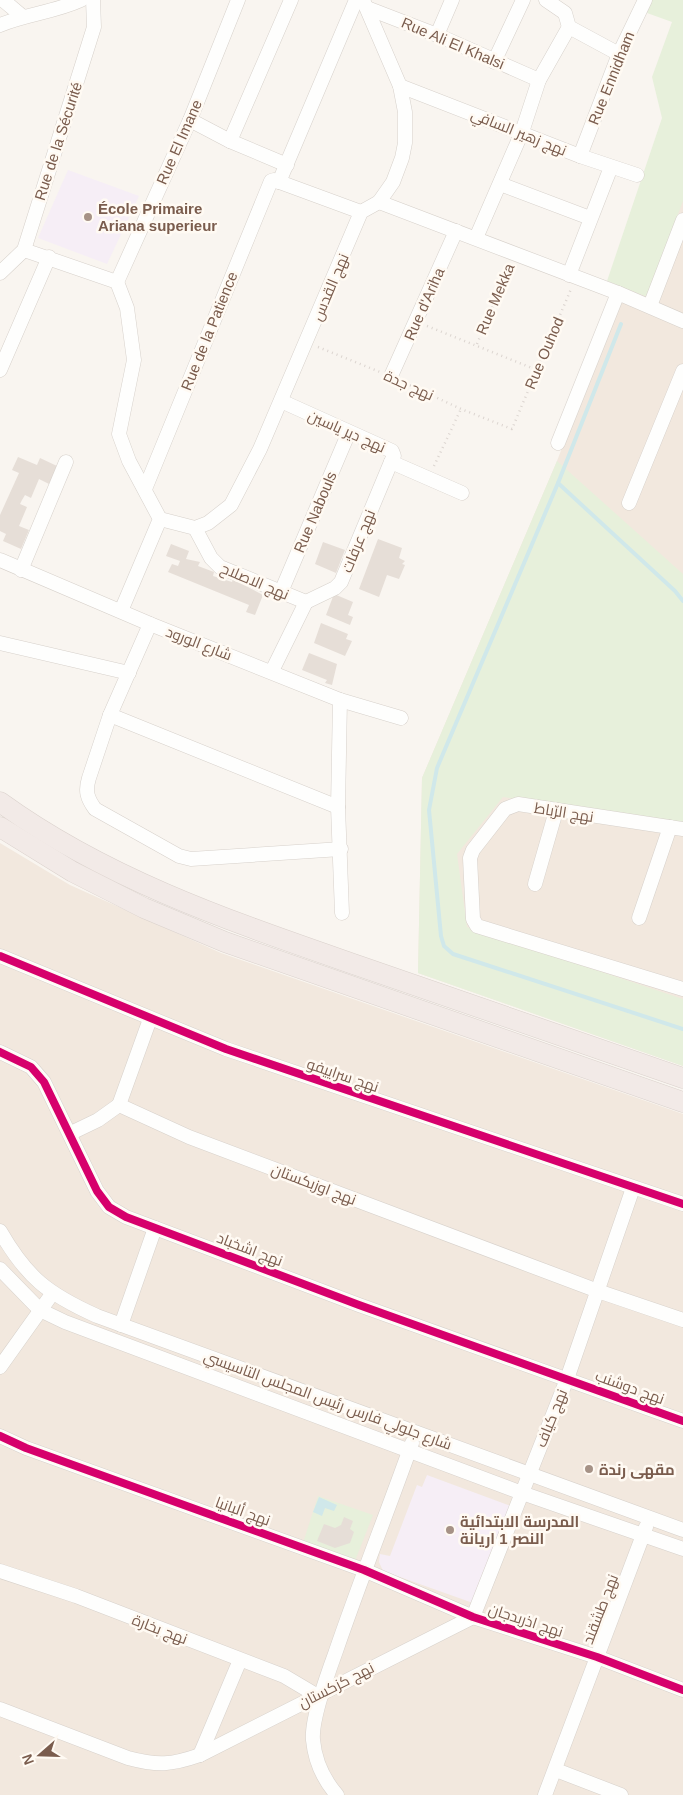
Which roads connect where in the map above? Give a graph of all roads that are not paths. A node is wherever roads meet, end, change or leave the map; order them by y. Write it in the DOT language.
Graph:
graph roads {
  1 [pos="3,0"];
  2 [pos="81,0"];
  3 [pos="93,0"];
  4 [pos="238,0"];
  5 [pos="291,0"];
  6 [pos="452,0"];
  7 [pos="523,0"];
  8 [pos="546,0"];
  9 [pos="645,0"];
  10 [pos="362,2"];
  11 [pos="562,4"];
  12 [pos="22,16"];
  13 [pos="0,25"];
  14 [pos="570,27"];
  15 [pos="437,35"];
  16 [pos="619,54"];
  17 [pos="494,62"];
  18 [pos="539,80"];
  19 [pos="400,86"];
  20 [pos="190,120"];
  21 [pos="522,132"];
  22 [pos="230,141"];
  23 [pos="580,156"];
  24 [pos="286,166"];
  25 [pos="611,167"];
  26 [pos="638,175"];
  27 [pos="279,182"];
  28 [pos="500,184"];
  29 [pos="379,202"];
  30 [pos="361,212"];
  31 [pos="590,218"];
  32 [pos="683,220"];
  33 [pos="456,231"];
  34 [pos="476,238"];
  35 [pos="679,243"];
  36 [pos="24,250"];
  37 [pos="49,257"];
  38 [pos="0,273"];
  39 [pos="572,277"];
  40 [pos="117,282"];
  41 [pos="618,293"];
  42 [pos="650,306"];
  43 [pos="683,321"];
  44 [pos="0,370"];
  45 [pos="683,371"];
  46 [pos="391,376"];
  47 [pos="281,401"];
  48 [pos="349,432"];
  49 [pos="558,443"];
  50 [pos="66,462"];
  51 [pos="391,462"];
  52 [pos="145,489"];
  53 [pos="462,494"];
  54 [pos="629,503"];
  55 [pos="160,519"];
  56 [pos="195,528"];
  57 [pos="0,560"];
  58 [pos="21,570"];
  59 [pos="281,592"];
  60 [pos="306,602"];
  61 [pos="121,612"];
  62 [pos="150,624"];
  63 [pos="0,643"];
  64 [pos="272,671"];
  65 [pos="129,673"];
  66 [pos="340,700"];
  67 [pos="110,715"];
  68 [pos="401,718"];
  69 [pos="0,802"];
  70 [pos="338,807"];
  71 [pos="556,811"];
  72 [pos="0,826"];
  73 [pos="676,828"];
  74 [pos="340,849"];
  75 [pos="535,884"];
  76 [pos="342,913"];
  77 [pos="638,918"];
  78 [pos="0,956"];
  79 [pos="683,989"];
  80 [pos="150,1019"];
  81 [pos="0,1052"];
  82 [pos="683,1078"];
  83 [pos="683,1102"];
  84 [pos="119,1105"];
  85 [pos="71,1134"];
  86 [pos="633,1188"];
  87 [pos="683,1204"];
  88 [pos="156,1228"];
  89 [pos="0,1231"];
  90 [pos="0,1269"];
  91 [pos="598,1291"];
  92 [pos="52,1294"];
  93 [pos="40,1310"];
  94 [pos="683,1320"];
  95 [pos="121,1325"];
  96 [pos="0,1367"];
  97 [pos="567,1379"];
  98 [pos="683,1422"];
  99 [pos="416,1433"];
  100 [pos="0,1436"];
  101 [pos="409,1451"];
  102 [pos="529,1473"];
  103 [pos="522,1493"];
  104 [pos="651,1518"];
  105 [pos="683,1530"];
  106 [pos="642,1534"];
  107 [pos="683,1549"];
  108 [pos="364,1570"];
  109 [pos="0,1571"];
  110 [pos="473,1617"];
  111 [pos="597,1657"];
  112 [pos="240,1660"];
  113 [pos="683,1690"];
  114 [pos="319,1694"];
  115 [pos="0,1710"];
  116 [pos="200,1755"];
  117 [pos="556,1770"];
  118 [pos="336,1795"];
  119 [pos="544,1795"];
  120 [pos="621,1795"];
  1 -- 12 [label="street"];
  2 -- 12 [label="street"];
  3 -- 36 [label="street, Rue de la Sécurité"];
  4 -- 20 [label="street, Rue El Imane"];
  5 -- 22 [label="street"];
  6 -- 15 [label="street"];
  7 -- 17 [label="street"];
  8 -- 11 [label="street"];
  9 -- 16 [label="street, Rue Ennidham"];
  10 -- 15 [label="street, Rue Ali El Khalsi"];
  10 -- 19 [label="street"];
  10 -- 24 [label="street, Rue de la Patience"];
  11 -- 14 [label="street"];
  12 -- 13 [label="street"];
  14 -- 16 [label="street"];
  14 -- 18 [label="street"];
  15 -- 17 [label="street, Rue Ali El Khalsi"];
  16 -- 23 [label="street, Rue Ennidham"];
  17 -- 18 [label="street, Rue Ali El Khalsi"];
  18 -- 21 [label="street"];
  19 -- 21 [label="street, نهج زهير السافي"];
  19 -- 29 [label="street"];
  20 -- 22 [label="street"];
  20 -- 40 [label="street, Rue El Imane"];
  21 -- 23 [label="street, نهج زهير السافي"];
  21 -- 28 [label="street"];
  22 -- 24 [label="street"];
  23 -- 25 [label="street, نهج زهير السافي"];
  24 -- 27 [label="street, Rue de la Patience"];
  25 -- 26 [label="street, نهج زهير السافي"];
  25 -- 31 [label="street"];
  27 -- 30 [label="street"];
  27 -- 52 [label="street, Rue de la Patience"];
  28 -- 31 [label="street"];
  28 -- 34 [label="street"];
  29 -- 30 [label="street"];
  29 -- 33 [label="street"];
  30 -- 47 [label="street, نهج القدس"];
  31 -- 39 [label="street"];
  32 -- 35 [label="street"];
  33 -- 34 [label="street"];
  33 -- 46 [label="street, Rue d'Ariha"];
  34 -- 39 [label="street"];
  35 -- 42 [label="street"];
  36 -- 37 [label="street"];
  36 -- 38 [label="street, Rue de la Sécurité"];
  37 -- 40 [label="street"];
  37 -- 44 [label="street"];
  39 -- 41 [label="street"];
  40 -- 52 [label="street"];
  41 -- 42 [label="street"];
  41 -- 49 [label="street"];
  42 -- 43 [label="street"];
  45 -- 54 [label="street"];
  47 -- 48 [label="street, نهج دير ياسين"];
  47 -- 56 [label="street, نهج القدس"];
  48 -- 51 [label="street, نهج دير ياسين"];
  48 -- 59 [label="street, Rue Nabouls"];
  50 -- 58 [label="street"];
  51 -- 53 [label="street, نهج دير ياسين"];
  51 -- 60 [label="street, نهج عرفات"];
  52 -- 55 [label="street"];
  55 -- 56 [label="street"];
  55 -- 61 [label="street"];
  56 -- 59 [label="street, نهج الاصلاح"];
  57 -- 58 [label="street, شارع الورود"];
  58 -- 61 [label="street, شارع الورود"];
  59 -- 60 [label="street, نهج الاصلاح"];
  60 -- 64 [label="street"];
  61 -- 62 [label="street, شارع الورود"];
  62 -- 64 [label="street, شارع الورود"];
  62 -- 65 [label="street"];
  63 -- 65 [label="street"];
  64 -- 66 [label="street, شارع الورود"];
  65 -- 67 [label="street"];
  66 -- 68 [label="street, شارع الورود"];
  66 -- 70 [label="street"];
  67 -- 70 [label="street"];
  67 -- 74 [label="street"];
  69 -- 82 [label="highway"];
  70 -- 74 [label="street"];
  71 -- 73 [label="street, نهج الرّباط"];
  71 -- 75 [label="street"];
  71 -- 79 [label="street, نهج الرّباط"];
  72 -- 83 [label="highway"];
  73 -- 77 [label="street"];
  74 -- 76 [label="street"];
  78 -- 80 [label="street, نهج سراييفو"];
  80 -- 84 [label="street"];
  80 -- 86 [label="street, نهج سراييفو"];
  81 -- 85 [label="street, نهج اشخباد"];
  84 -- 85 [label="street"];
  84 -- 91 [label="street, نهج اوزبكستان"];
  85 -- 88 [label="street, نهج اشخباد"];
  86 -- 87 [label="street, نهج سراييفو"];
  86 -- 91 [label="street, نهج كياف"];
  88 -- 95 [label="street"];
  88 -- 97 [label="street, نهج اشخباد"];
  89 -- 92 [label="street, شارع جلولي فارس رئيس المجلس التاسيسي"];
  90 -- 93 [label="street, شارع جلولي فارس رئيس المجلس التاسيسي"];
  91 -- 94 [label="street"];
  91 -- 97 [label="street, نهج كياف"];
  92 -- 93 [label="street"];
  92 -- 95 [label="street, شارع جلولي فارس رئيس المجلس التاسيسي"];
  93 -- 96 [label="street"];
  93 -- 101 [label="street, شارع جلولي فارس رئيس المجلس التاسيسي"];
  95 -- 99 [label="street, شارع جلولي فارس رئيس المجلس التاسيسي"];
  97 -- 98 [label="street, نهج دوشنب"];
  97 -- 102 [label="street, نهج كياف"];
  99 -- 101 [label="street"];
  99 -- 102 [label="street, شارع جلولي فارس رئيس المجلس التاسيسي"];
  100 -- 108 [label="street, نهج ألبانيا"];
  101 -- 103 [label="street, شارع جلولي فارس رئيس المجلس التاسيسي"];
  101 -- 108 [label="street"];
  102 -- 103 [label="street, نهج كياف"];
  102 -- 104 [label="street, شارع جلولي فارس رئيس المجلس التاسيسي"];
  103 -- 106 [label="street, شارع جلولي فارس رئيس المجلس التاسيسي"];
  103 -- 110 [label="street, نهج كياف"];
  104 -- 105 [label="street, شارع جلولي فارس رئيس المجلس التاسيسي"];
  104 -- 106 [label="street, نهج طشقند"];
  106 -- 107 [label="street, شارع جلولي فارس رئيس المجلس التاسيسي"];
  106 -- 111 [label="street, نهج طشقند"];
  108 -- 110 [label="street, نهج ألبانيا"];
  108 -- 114 [label="street"];
  109 -- 112 [label="street, نهج بخارة"];
  110 -- 111 [label="street, نهج اذربدجان"];
  110 -- 114 [label="street, نهج كزكستان"];
  111 -- 113 [label="street, نهج اذربدجان"];
  111 -- 117 [label="street, نهج طشقند"];
  112 -- 114 [label="street, نهج بخارة"];
  112 -- 116 [label="street"];
  114 -- 116 [label="street, نهج كزكستان"];
  114 -- 118 [label="street"];
  115 -- 116 [label="street, نهج كزكستان"];
  117 -- 119 [label="street, نهج طشقند"];
  117 -- 120 [label="street"];
}
